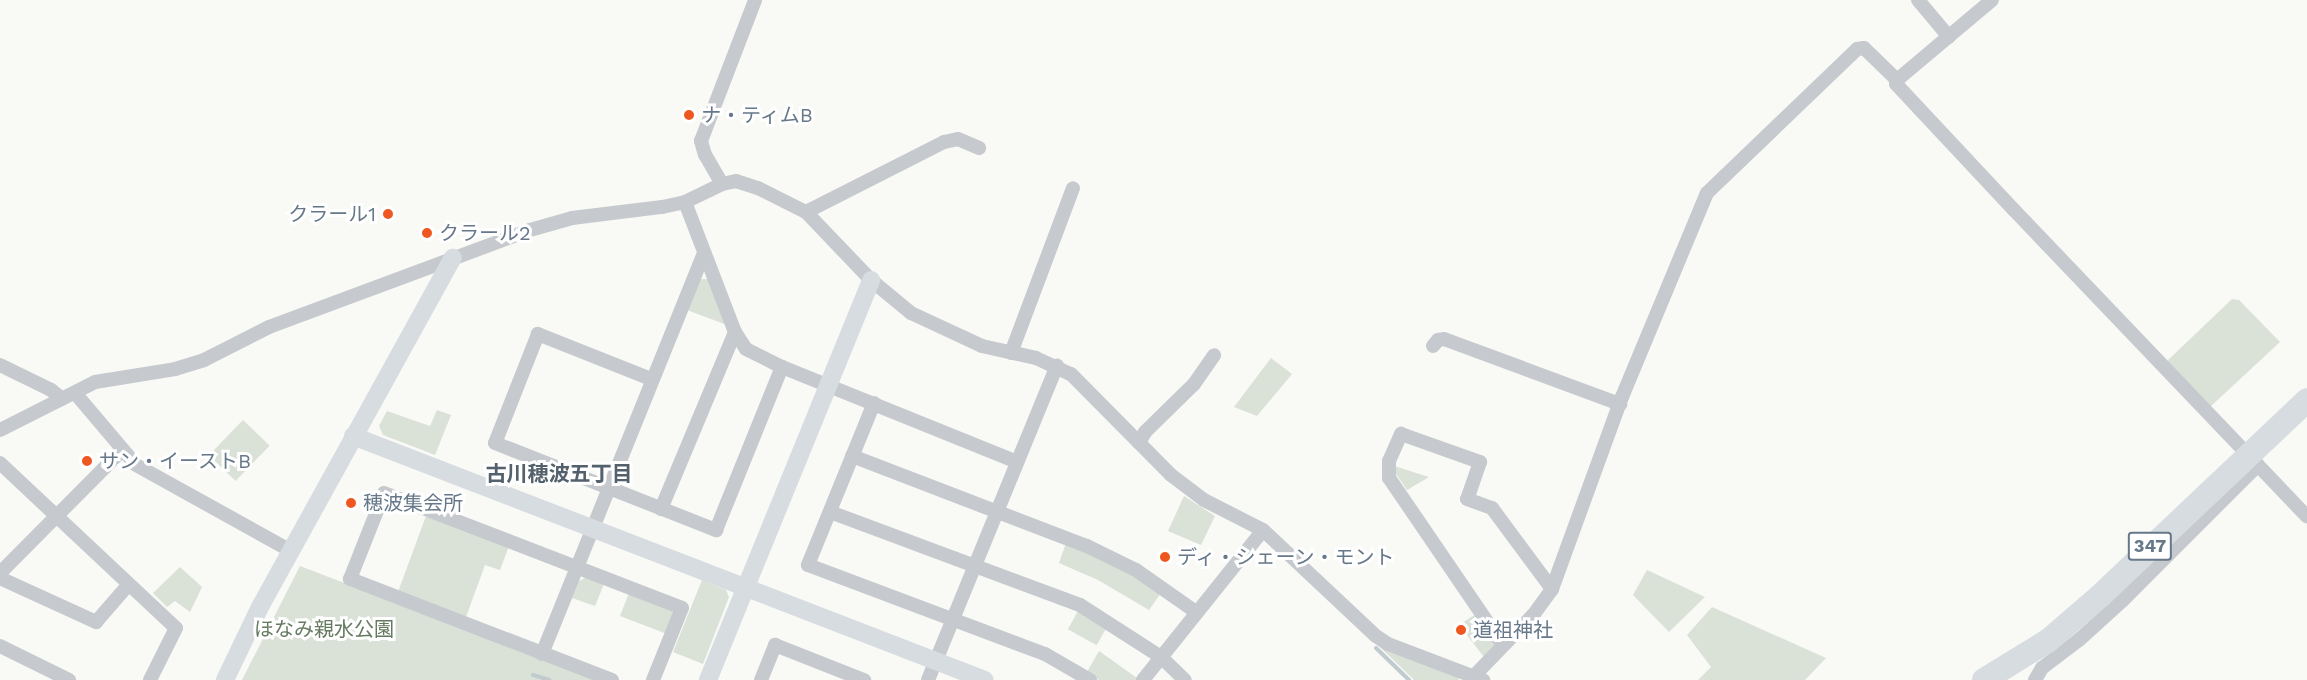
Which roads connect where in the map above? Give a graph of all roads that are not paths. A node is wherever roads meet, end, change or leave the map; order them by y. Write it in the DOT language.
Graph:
graph roads {
  1 [pos="755,0"];
  2 [pos="1918,0"];
  3 [pos="1992,0"];
  4 [pos="1949,37"];
  5 [pos="1897,80"];
  6 [pos="979,148"];
  7 [pos="722,184"];
  8 [pos="1073,188"];
  9 [pos="685,202"];
  10 [pos="806,212"];
  11 [pos="703,255"];
  12 [pos="453,258"];
  13 [pos="871,280"];
  14 [pos="735,332"];
  15 [pos="1433,346"];
  16 [pos="1011,353"];
  17 [pos="1214,355"];
  18 [pos="0,365"];
  19 [pos="1057,365"];
  20 [pos="782,367"];
  21 [pos="651,379"];
  22 [pos="828,385"];
  23 [pos="75,393"];
  24 [pos="62,399"];
  25 [pos="2307,400"];
  26 [pos="874,404"];
  27 [pos="1620,404"];
  28 [pos="0,430"];
  29 [pos="353,436"];
  30 [pos="1139,443"];
  31 [pos="122,450"];
  32 [pos="852,456"];
  33 [pos="2253,460"];
  34 [pos="1017,462"];
  35 [pos="0,463"];
  36 [pos="607,488"];
  37 [pos="661,508"];
  38 [pos="997,510"];
  39 [pos="830,512"];
  40 [pos="57,517"];
  41 [pos="2307,517"];
  42 [pos="590,530"];
  43 [pos="1263,530"];
  44 [pos="291,551"];
  45 [pos="975,565"];
  46 [pos="576,566"];
  47 [pos="0,573"];
  48 [pos="0,578"];
  49 [pos="129,584"];
  50 [pos="745,589"];
  51 [pos="1552,589"];
  52 [pos="1196,612"];
  53 [pos="953,618"];
  54 [pos="1503,645"];
  55 [pos="0,646"];
  56 [pos="542,654"];
  57 [pos="1161,657"];
  58 [pos="936,661"];
  59 [pos="1476,678"];
  60 [pos="69,680"];
  61 [pos="150,680"];
  62 [pos="225,680"];
  63 [pos="612,680"];
  64 [pos="653,680"];
  65 [pos="708,680"];
  66 [pos="762,680"];
  67 [pos="864,680"];
  68 [pos="928,680"];
  69 [pos="985,680"];
  70 [pos="1090,680"];
  71 [pos="1143,680"];
  72 [pos="1185,680"];
  73 [pos="1984,680"];
  74 [pos="2035,680"];
  1 -- 7 [label="street"];
  2 -- 4 [label="street"];
  3 -- 4 [label="street"];
  4 -- 5 [label="street"];
  5 -- 27 [label="street"];
  5 -- 33 [label="street"];
  6 -- 10 [label="street"];
  7 -- 9 [label="street"];
  7 -- 10 [label="street"];
  8 -- 16 [label="street"];
  9 -- 11 [label="street"];
  9 -- 12 [label="street"];
  10 -- 13 [label="street"];
  11 -- 14 [label="street"];
  11 -- 21 [label="street"];
  12 -- 23 [label="street"];
  12 -- 29 [label="street"];
  13 -- 16 [label="street"];
  13 -- 22 [label="street"];
  14 -- 20 [label="street"];
  14 -- 37 [label="street"];
  15 -- 27 [label="street"];
  16 -- 19 [label="street"];
  17 -- 30 [label="street"];
  18 -- 24 [label="street"];
  19 -- 30 [label="street"];
  19 -- 34 [label="street"];
  20 -- 22 [label="street"];
  20 -- 37 [label="street"];
  21 -- 36 [label="street"];
  21 -- 36 [label="street"];
  22 -- 26 [label="street"];
  22 -- 50 [label="street"];
  23 -- 24 [label="street"];
  23 -- 31 [label="street"];
  24 -- 28 [label="street"];
  25 -- 33 [label="highway, 347"];
  26 -- 32 [label="street"];
  26 -- 34 [label="street"];
  27 -- 51 [label="street"];
  29 -- 42 [label="street"];
  29 -- 44 [label="street"];
  30 -- 43 [label="street"];
  31 -- 40 [label="street"];
  31 -- 44 [label="street"];
  32 -- 38 [label="street"];
  32 -- 39 [label="street"];
  33 -- 41 [label="street"];
  33 -- 73 [label="highway, 347"];
  33 -- 74 [label="street"];
  34 -- 38 [label="street"];
  35 -- 40 [label="street"];
  36 -- 37 [label="street"];
  36 -- 42 [label="street"];
  38 -- 45 [label="street"];
  38 -- 52 [label="street"];
  39 -- 45 [label="street"];
  39 -- 53 [label="street"];
  40 -- 47 [label="street"];
  40 -- 49 [label="street"];
  42 -- 46 [label="street"];
  42 -- 50 [label="street"];
  43 -- 52 [label="street"];
  43 -- 59 [label="street"];
  44 -- 62 [label="street"];
  45 -- 53 [label="street"];
  45 -- 57 [label="street"];
  46 -- 56 [label="street"];
  46 -- 56 [label="street"];
  46 -- 64 [label="street"];
  48 -- 49 [label="street"];
  49 -- 61 [label="street"];
  50 -- 58 [label="street"];
  50 -- 65 [label="street"];
  51 -- 54 [label="street"];
  51 -- 54 [label="street"];
  52 -- 57 [label="street"];
  53 -- 58 [label="street"];
  53 -- 70 [label="street"];
  54 -- 59 [label="street"];
  55 -- 60 [label="street"];
  56 -- 63 [label="street"];
  57 -- 71 [label="street"];
  57 -- 72 [label="street"];
  58 -- 68 [label="street"];
  58 -- 69 [label="street"];
  66 -- 67 [label="street"];
}
